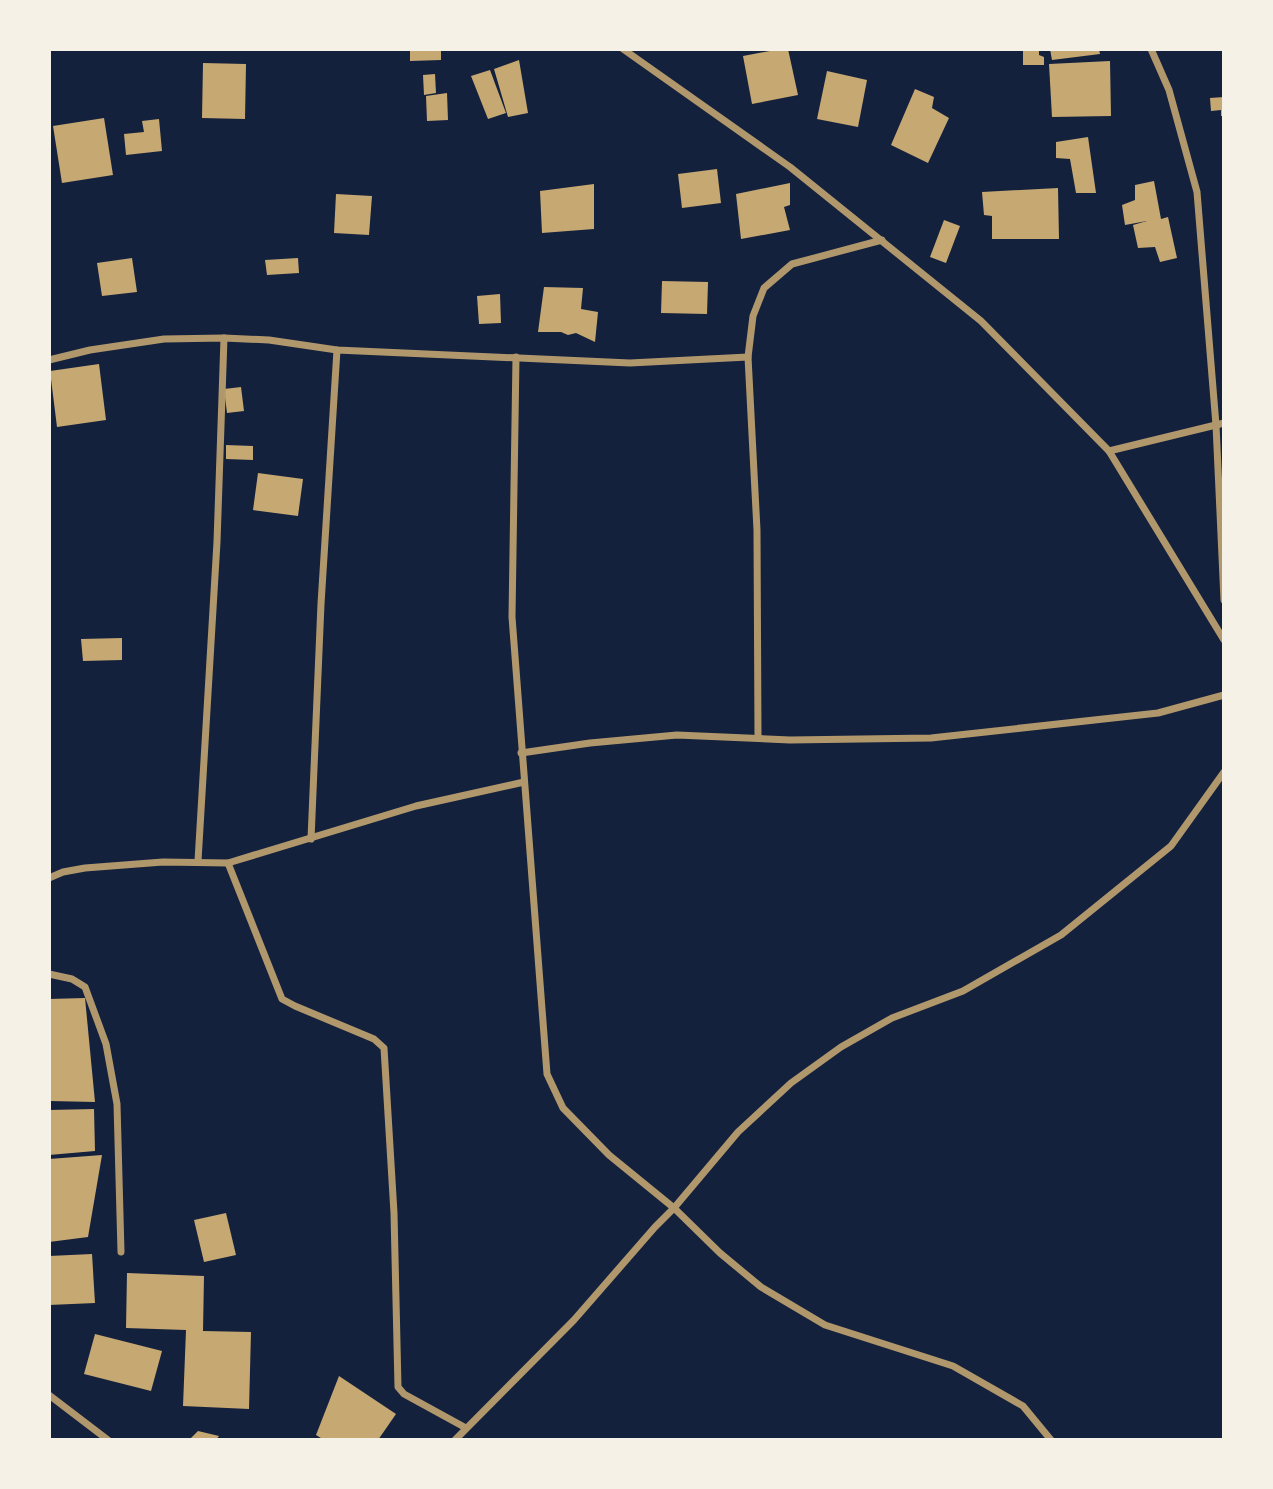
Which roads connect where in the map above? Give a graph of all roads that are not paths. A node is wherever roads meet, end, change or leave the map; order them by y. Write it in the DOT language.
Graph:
graph roads {
  1 [pos="623,49"];
  2 [pos="1150,49"];
  3 [pos="882,240"];
  4 [pos="224,338"];
  5 [pos="337,349"];
  6 [pos="516,357"];
  7 [pos="748,357"];
  8 [pos="49,360"];
  9 [pos="1220,424"];
  10 [pos="1109,451"];
  11 [pos="1224,600"];
  12 [pos="1224,640"];
  13 [pos="1224,695"];
  14 [pos="758,738"];
  15 [pos="521,752"];
  16 [pos="1224,772"];
  17 [pos="524,782"];
  18 [pos="311,839"];
  19 [pos="198,861"];
  20 [pos="228,863"];
  21 [pos="49,878"];
  22 [pos="49,974"];
  23 [pos="674,1208"];
  24 [pos="121,1252"];
  25 [pos="49,1395"];
  26 [pos="466,1428"];
  27 [pos="108,1440"];
  28 [pos="455,1440"];
  29 [pos="1051,1440"];
  1 -- 3 [label="street"];
  2 -- 9 [label="street"];
  3 -- 7 [label="street"];
  3 -- 10 [label="street"];
  4 -- 5 [label="street"];
  4 -- 8 [label="street"];
  4 -- 19 [label="street"];
  5 -- 6 [label="street"];
  5 -- 18 [label="street"];
  6 -- 7 [label="street"];
  6 -- 15 [label="street"];
  7 -- 14 [label="street"];
  9 -- 10 [label="street"];
  9 -- 11 [label="street"];
  10 -- 12 [label="street"];
  13 -- 14 [label="street"];
  14 -- 15 [label="street"];
  15 -- 17 [label="street"];
  16 -- 23 [label="street"];
  17 -- 18 [label="street"];
  17 -- 23 [label="street"];
  18 -- 20 [label="street"];
  19 -- 20 [label="street"];
  19 -- 21 [label="street"];
  20 -- 26 [label="street"];
  22 -- 24 [label="street"];
  23 -- 26 [label="street"];
  23 -- 29 [label="street"];
  25 -- 27 [label="street"];
  26 -- 28 [label="street"];
}
